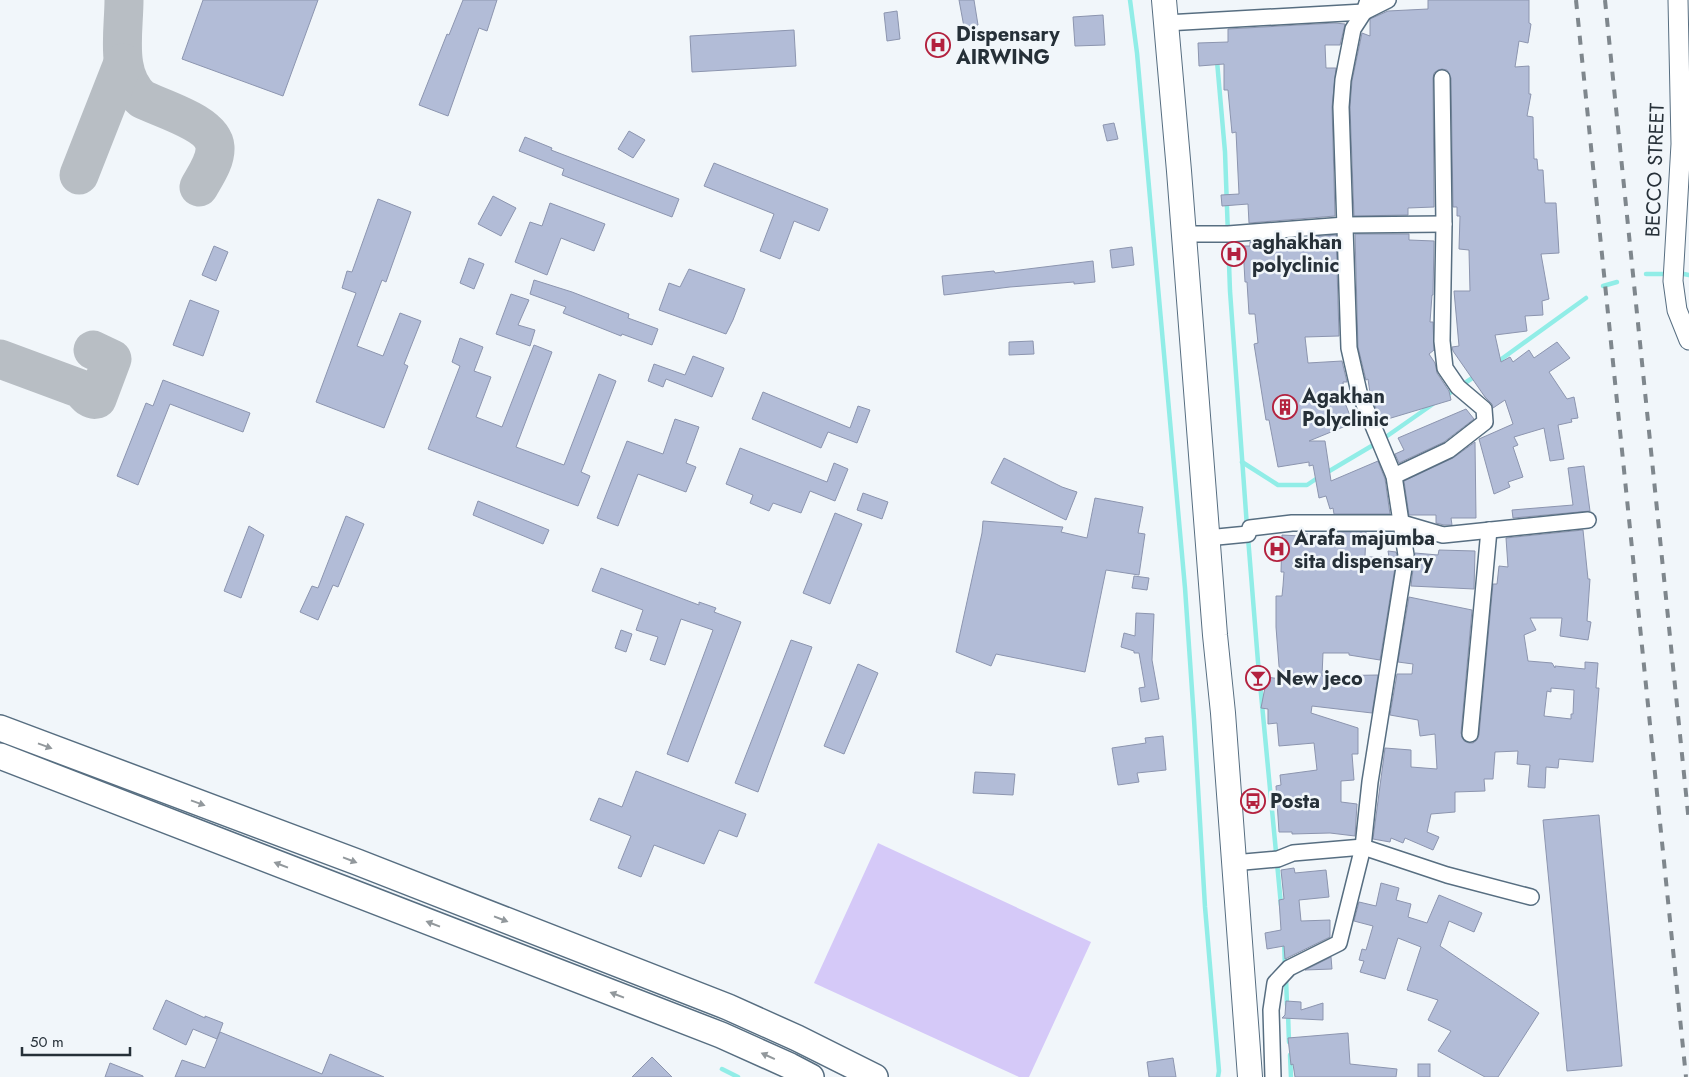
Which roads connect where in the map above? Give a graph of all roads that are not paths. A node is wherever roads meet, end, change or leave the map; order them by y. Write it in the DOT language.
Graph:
graph roads {
  1 [pos="1164,0"];
  2 [pos="1388,0"];
  3 [pos="1678,0"];
  4 [pos="1366,6"];
  5 [pos="1166,24"];
  6 [pos="1442,78"];
  7 [pos="1683,220"];
  8 [pos="1444,224"];
  9 [pos="1345,225"];
  10 [pos="1184,234"];
  11 [pos="1689,340"];
  12 [pos="1394,476"];
  13 [pos="1588,520"];
  14 [pos="1402,523"];
  15 [pos="1489,530"];
  16 [pos="1207,538"];
  17 [pos="0,728"];
  18 [pos="1470,734"];
  19 [pos="0,756"];
  20 [pos="1364,846"];
  21 [pos="1233,863"];
  22 [pos="1531,897"];
  23 [pos="1246,1031"];
  24 [pos="812,1077"];
  25 [pos="875,1077"];
  26 [pos="1240,1077"];
  27 [pos="1250,1077"];
  28 [pos="1274,1077"];
  1 -- 5 [label="main road"];
  2 -- 4 [label="street"];
  3 -- 7 [label="street, BECCO STREET"];
  4 -- 5 [label="street"];
  4 -- 9 [label="street"];
  5 -- 10 [label="main road"];
  6 -- 8 [label="street"];
  7 -- 11 [label="street, BECCO STREET"];
  8 -- 9 [label="street"];
  8 -- 12 [label="street"];
  9 -- 10 [label="street"];
  9 -- 12 [label="street"];
  10 -- 16 [label="main road"];
  12 -- 14 [label="street"];
  13 -- 15 [label="street"];
  14 -- 15 [label="street"];
  14 -- 16 [label="street"];
  14 -- 20 [label="street"];
  15 -- 18 [label="street"];
  16 -- 21 [label="main road"];
  17 -- 25 [label="highway, one-way"];
  24 -- 19 [label="highway, one-way"];
  20 -- 21 [label="street"];
  20 -- 22 [label="street"];
  20 -- 28 [label="street"];
  21 -- 23 [label="main road"];
  23 -- 26 [label="main road"];
  23 -- 27 [label="main road"];
}
